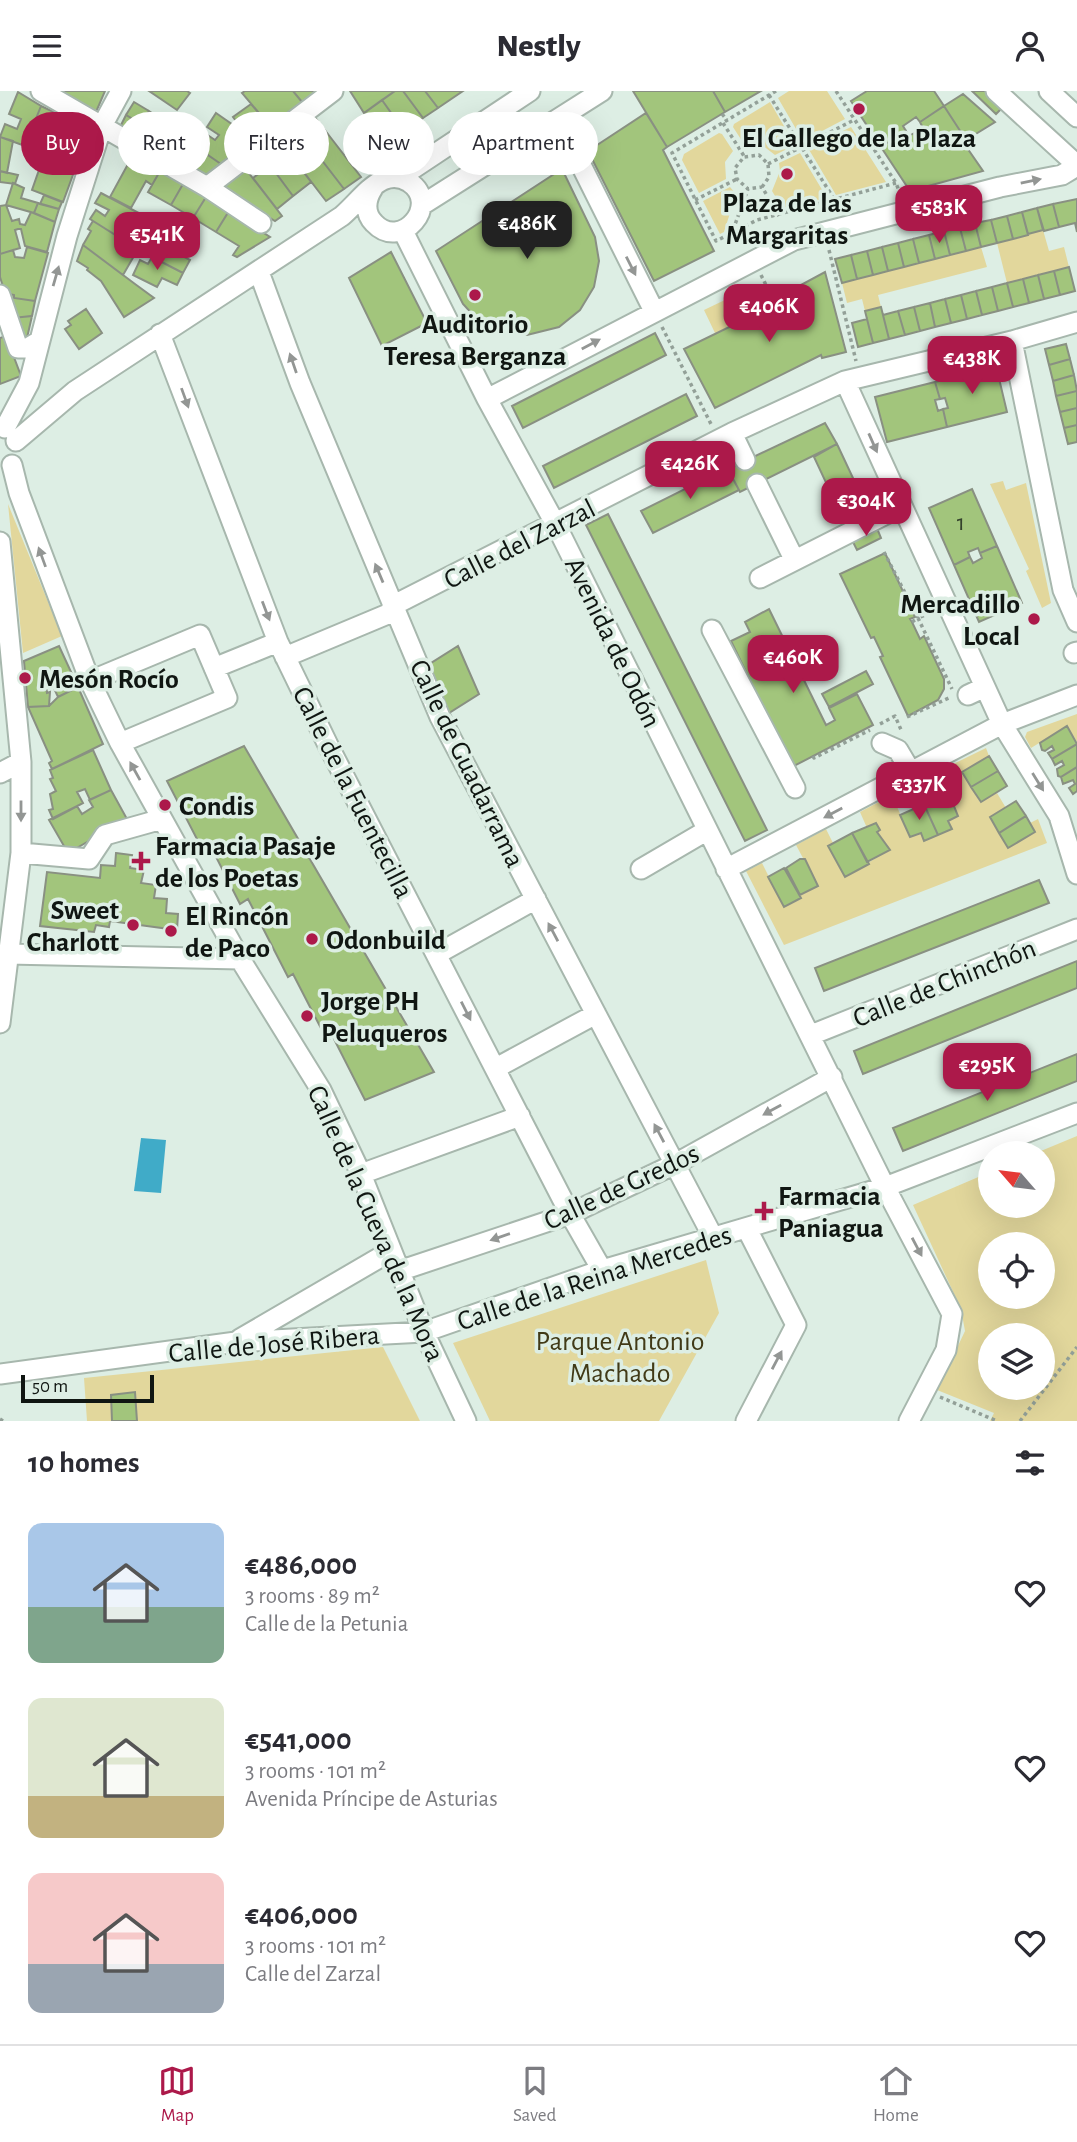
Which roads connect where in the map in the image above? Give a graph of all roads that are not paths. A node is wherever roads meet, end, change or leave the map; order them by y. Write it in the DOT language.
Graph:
graph roads {
  1 [pos="41,91"];
  2 [pos="121,91"];
  3 [pos="333,91"];
  4 [pos="530,91"];
  5 [pos="602,91"];
  6 [pos="996,91"];
  7 [pos="1056,94"];
  8 [pos="78,112"];
  9 [pos="569,112"];
  10 [pos="1077,117"];
  11 [pos="104,122"];
  12 [pos="104,127"];
  13 [pos="1077,166"];
  14 [pos="86,175"];
  15 [pos="469,175"];
  16 [pos="586,175"];
  17 [pos="405,180"];
  18 [pos="207,187"];
  19 [pos="373,188"];
  20 [pos="422,205"];
  21 [pos="342,216"];
  22 [pos="369,217"];
  23 [pos="261,223"];
  24 [pos="403,231"];
  25 [pos="259,272"];
  26 [pos="0,295"];
  27 [pos="654,311"];
  28 [pos="1077,322"];
  29 [pos="160,334"];
  30 [pos="1012,341"];
  31 [pos="38,342"];
  32 [pos="853,379"];
  33 [pos="29,383"];
  34 [pos="75,391"];
  35 [pos="487,399"];
  36 [pos="49,403"];
  37 [pos="7,431"];
  38 [pos="726,437"];
  39 [pos="745,460"];
  40 [pos="6,468"];
  41 [pos="757,484"];
  42 [pos="902,506"];
  43 [pos="556,525"];
  44 [pos="0,542"];
  45 [pos="794,559"];
  46 [pos="760,578"];
  47 [pos="393,609"];
  48 [pos="1069,618"];
  49 [pos="712,630"];
  50 [pos="282,649"];
  51 [pos="214,668"];
  52 [pos="7,674"];
  53 [pos="90,681"];
  54 [pos="1077,695"];
  55 [pos="1002,724"];
  56 [pos="120,743"];
  57 [pos="882,743"];
  58 [pos="22,762"];
  59 [pos="911,772"];
  60 [pos="0,773"];
  61 [pos="795,788"];
  62 [pos="162,819"];
  63 [pos="706,831"];
  64 [pos="21,853"];
  65 [pos="641,869"];
  66 [pos="726,869"];
  67 [pos="1077,874"];
  68 [pos="536,899"];
  69 [pos="1077,929"];
  70 [pos="8,954"];
  71 [pos="437,954"];
  72 [pos="240,959"];
  73 [pos="596,1014"];
  74 [pos="0,1023"];
  75 [pos="811,1035"];
  76 [pos="496,1068"];
  77 [pos="832,1077"];
  78 [pos="1077,1113"];
  79 [pos="520,1116"];
  80 [pos="675,1164"];
  81 [pos="361,1174"];
  82 [pos="886,1187"];
  83 [pos="570,1214"];
  84 [pos="747,1229"];
  85 [pos="713,1237"];
  86 [pos="391,1251"];
  87 [pos="602,1270"];
  88 [pos="400,1271"];
  89 [pos="424,1332"];
  90 [pos="236,1342"];
  91 [pos="0,1374"];
  92 [pos="467,1421"];
  93 [pos="746,1421"];
  94 [pos="909,1421"];
  1 -- 8 [label="street"];
  2 -- 11 [label="street"];
  3 -- 18 [label="street"];
  4 -- 17 [label="street"];
  5 -- 9 [label="street"];
  6 -- 13 [label="street"];
  7 -- 10 [label="street"];
  12 -- 18 [label="street"];
  27 -- 13 [label="street, one-way"];
  31 -- 14 [label="street, one-way"];
  15 -- 20 [label="street"];
  16 -- 27 [label="street, one-way"];
  17 -- 19 [label="street"];
  17 -- 20 [label="street"];
  18 -- 23 [label="street"];
  19 -- 21 [label="street"];
  19 -- 22 [label="street"];
  20 -- 24 [label="street"];
  21 -- 22 [label="street"];
  21 -- 25 [label="street"];
  22 -- 24 [label="street"];
  24 -- 35 [label="street, Avenida de Odón"];
  25 -- 29 [label="street"];
  47 -- 25 [label="street, Calle de Guadarrama, one-way"];
  26 -- 31 [label="street"];
  35 -- 27 [label="street, one-way"];
  28 -- 30 [label="street, Calle del Zarzal"];
  29 -- 34 [label="street"];
  29 -- 50 [label="street, Calle de la Fuentecilla, one-way"];
  30 -- 32 [label="street, Calle del Zarzal"];
  30 -- 48 [label="street"];
  31 -- 33 [label="street"];
  32 -- 38 [label="street, Calle del Zarzal"];
  32 -- 42 [label="street, one-way"];
  33 -- 36 [label="street"];
  33 -- 37 [label="street"];
  34 -- 36 [label="street"];
  34 -- 37 [label="street"];
  35 -- 43 [label="street, Avenida de Odón"];
  36 -- 37 [label="street"];
  37 -- 40 [label="street"];
  38 -- 39 [label="street"];
  38 -- 43 [label="street, Calle del Zarzal"];
  53 -- 40 [label="street, Calle de la Cueva de la Mora, one-way"];
  41 -- 45 [label="street"];
  42 -- 45 [label="street"];
  42 -- 55 [label="street"];
  43 -- 47 [label="street, Calle del Zarzal"];
  43 -- 63 [label="street, Avenida de Odón"];
  44 -- 52 [label="street"];
  45 -- 46 [label="street"];
  47 -- 50 [label="street, Calle del Zarzal"];
  47 -- 68 [label="street, Calle de Guadarrama"];
  49 -- 61 [label="street"];
  50 -- 51 [label="street, Calle del Zarzal"];
  50 -- 71 [label="street, Calle de la Fuentecilla"];
  51 -- 53 [label="street"];
  51 -- 56 [label="street"];
  52 -- 58 [label="street"];
  53 -- 56 [label="street, Calle de la Cueva de la Mora"];
  54 -- 55 [label="street"];
  55 -- 59 [label="street"];
  55 -- 67 [label="street, one-way"];
  62 -- 56 [label="street, Calle de la Cueva de la Mora, one-way"];
  57 -- 59 [label="street"];
  58 -- 60 [label="street"];
  58 -- 64 [label="street, one-way"];
  59 -- 66 [label="street, one-way"];
  62 -- 64 [label="street"];
  62 -- 72 [label="street, Calle de la Cueva de la Mora"];
  63 -- 65 [label="street"];
  63 -- 66 [label="street, Avenida de Odón"];
  64 -- 70 [label="street"];
  66 -- 75 [label="street, Avenida de Odón"];
  68 -- 71 [label="street"];
  73 -- 68 [label="street, Calle de Guadarrama, one-way"];
  69 -- 75 [label="street, Calle de Chinchón"];
  70 -- 72 [label="street"];
  70 -- 74 [label="street"];
  71 -- 76 [label="street, Calle de la Fuentecilla, one-way"];
  72 -- 81 [label="street, Calle de la Cueva de la Mora"];
  73 -- 76 [label="street"];
  80 -- 73 [label="street, Calle de Guadarrama, one-way"];
  75 -- 77 [label="street, Avenida de Odón"];
  76 -- 79 [label="street, Calle de la Fuentecilla"];
  77 -- 80 [label="street, Calle de Gredos, one-way"];
  77 -- 82 [label="street, Avenida de Odón"];
  78 -- 82 [label="street, Calle de la Reina Mercedes"];
  79 -- 81 [label="street"];
  79 -- 83 [label="street, Calle de la Fuentecilla"];
  80 -- 83 [label="street, Calle de Gredos"];
  80 -- 85 [label="street, Calle de Guadarrama"];
  81 -- 86 [label="street, Calle de la Cueva de la Mora"];
  82 -- 84 [label="street, Calle de la Reina Mercedes"];
  82 -- 94 [label="street, Avenida de Odón, one-way"];
  83 -- 87 [label="street, Calle de la Fuentecilla"];
  83 -- 88 [label="street, Calle de Gredos, one-way"];
  84 -- 85 [label="street, Calle de la Reina Mercedes"];
  93 -- 84 [label="street, one-way"];
  85 -- 87 [label="street, Calle de la Reina Mercedes"];
  86 -- 88 [label="street, Calle de la Cueva de la Mora"];
  86 -- 90 [label="street"];
  87 -- 89 [label="street, Calle de la Reina Mercedes"];
  88 -- 89 [label="street, Calle de la Cueva de la Mora"];
  89 -- 90 [label="street, Calle de José Ribera"];
  89 -- 92 [label="street, Calle de la Cueva de la Mora"];
  90 -- 91 [label="street, Calle de José Ribera"];
}
